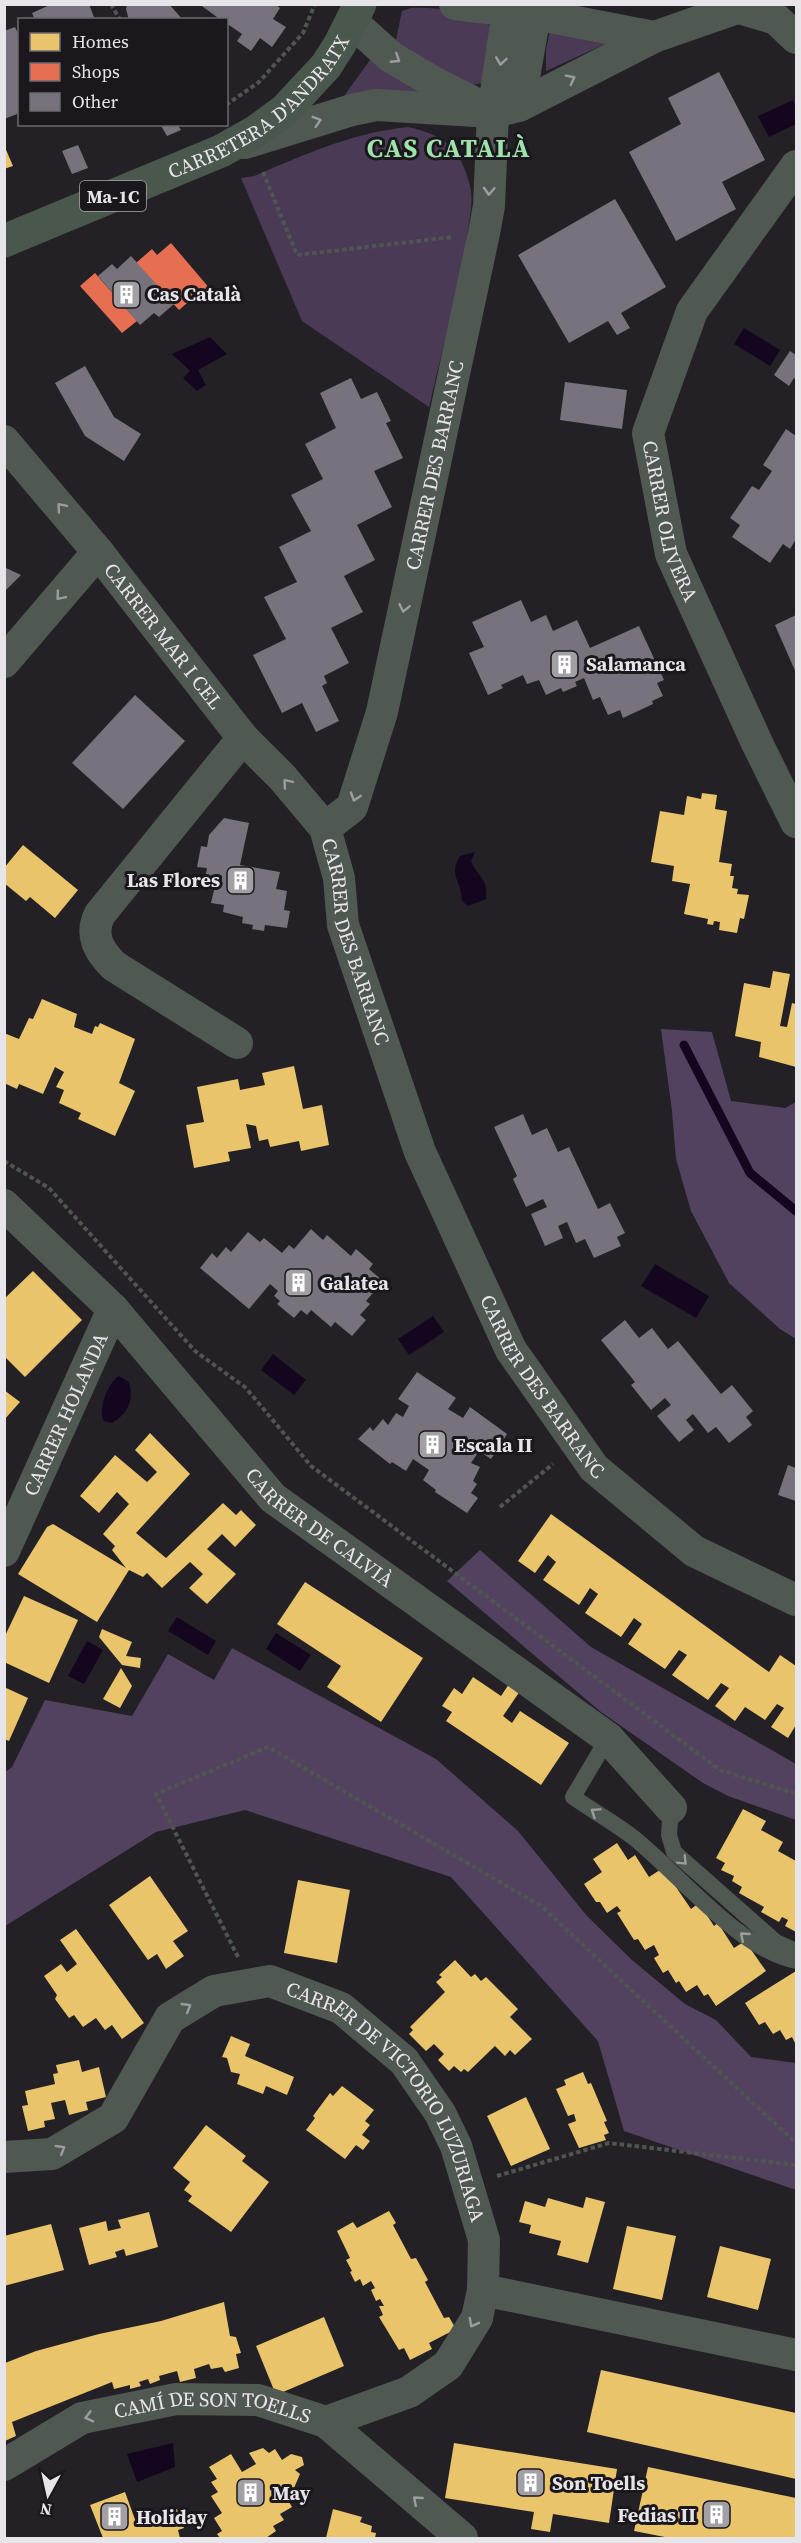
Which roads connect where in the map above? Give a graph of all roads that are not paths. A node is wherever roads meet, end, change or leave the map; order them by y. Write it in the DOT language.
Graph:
graph roads {
  1 [pos="455,4"];
  2 [pos="744,6"];
  3 [pos="360,9"];
  4 [pos="517,9"];
  5 [pos="654,37"];
  6 [pos="796,38"];
  7 [pos="506,109"];
  8 [pos="221,151"];
  9 [pos="796,166"];
  10 [pos="4,241"];
  11 [pos="4,441"];
  12 [pos="98,552"];
  13 [pos="4,662"];
  14 [pos="243,738"];
  15 [pos="796,822"];
  16 [pos="325,828"];
  17 [pos="237,1043"];
  18 [pos="4,1205"];
  19 [pos="113,1309"];
  20 [pos="4,1551"];
  21 [pos="796,1600"];
  22 [pos="609,1738"];
  23 [pos="671,1808"];
  24 [pos="796,1951"];
  25 [pos="796,1961"];
  26 [pos="4,2157"];
  27 [pos="483,2290"];
  28 [pos="796,2355"];
  29 [pos="326,2422"];
  30 [pos="4,2465"];
  31 [pos="462,2538"];
  1 -- 4 [label="street"];
  2 -- 5 [label="street"];
  2 -- 6 [label="street"];
  3 -- 7 [label="street, one-way"];
  3 -- 8 [label="main road, CARRETERA D'ANDRATX / Ma-1C"];
  4 -- 5 [label="street"];
  4 -- 7 [label="street, CARRER DES BARRANC"];
  7 -- 5 [label="street, one-way"];
  8 -- 7 [label="street, one-way"];
  7 -- 16 [label="street, CARRER DES BARRANC, one-way"];
  8 -- 10 [label="main road, CARRETERA D'ANDRATX / Ma-1C"];
  9 -- 15 [label="street, CARRER OLIVERA"];
  12 -- 11 [label="street, CARRER MAR I CEL, one-way"];
  12 -- 13 [label="street, one-way"];
  12 -- 14 [label="street, CARRER MAR I CEL"];
  16 -- 14 [label="street, CARRER MAR I CEL, one-way"];
  14 -- 17 [label="street"];
  16 -- 21 [label="street, CARRER DES BARRANC"];
  18 -- 19 [label="street, CARRER DE CALVIÀ"];
  19 -- 20 [label="street, CARRER HOLANDA"];
  19 -- 22 [label="street, CARRER DE CALVIÀ"];
  22 -- 23 [label="street, CARRER DE CALVIÀ"];
  25 -- 22 [label="lane, one-way"];
  23 -- 24 [label="lane, one-way"];
  26 -- 27 [label="street, CARRER DE VICTORIO LUZURIAGA, one-way"];
  27 -- 28 [label="street"];
  27 -- 29 [label="street, CARRER DE VICTORIO LUZURIAGA, one-way"];
  29 -- 30 [label="street, CAMÍ DE SON TOELLS, one-way"];
  31 -- 29 [label="street, CAMÍ DE SON TOELLS, one-way"];
}
